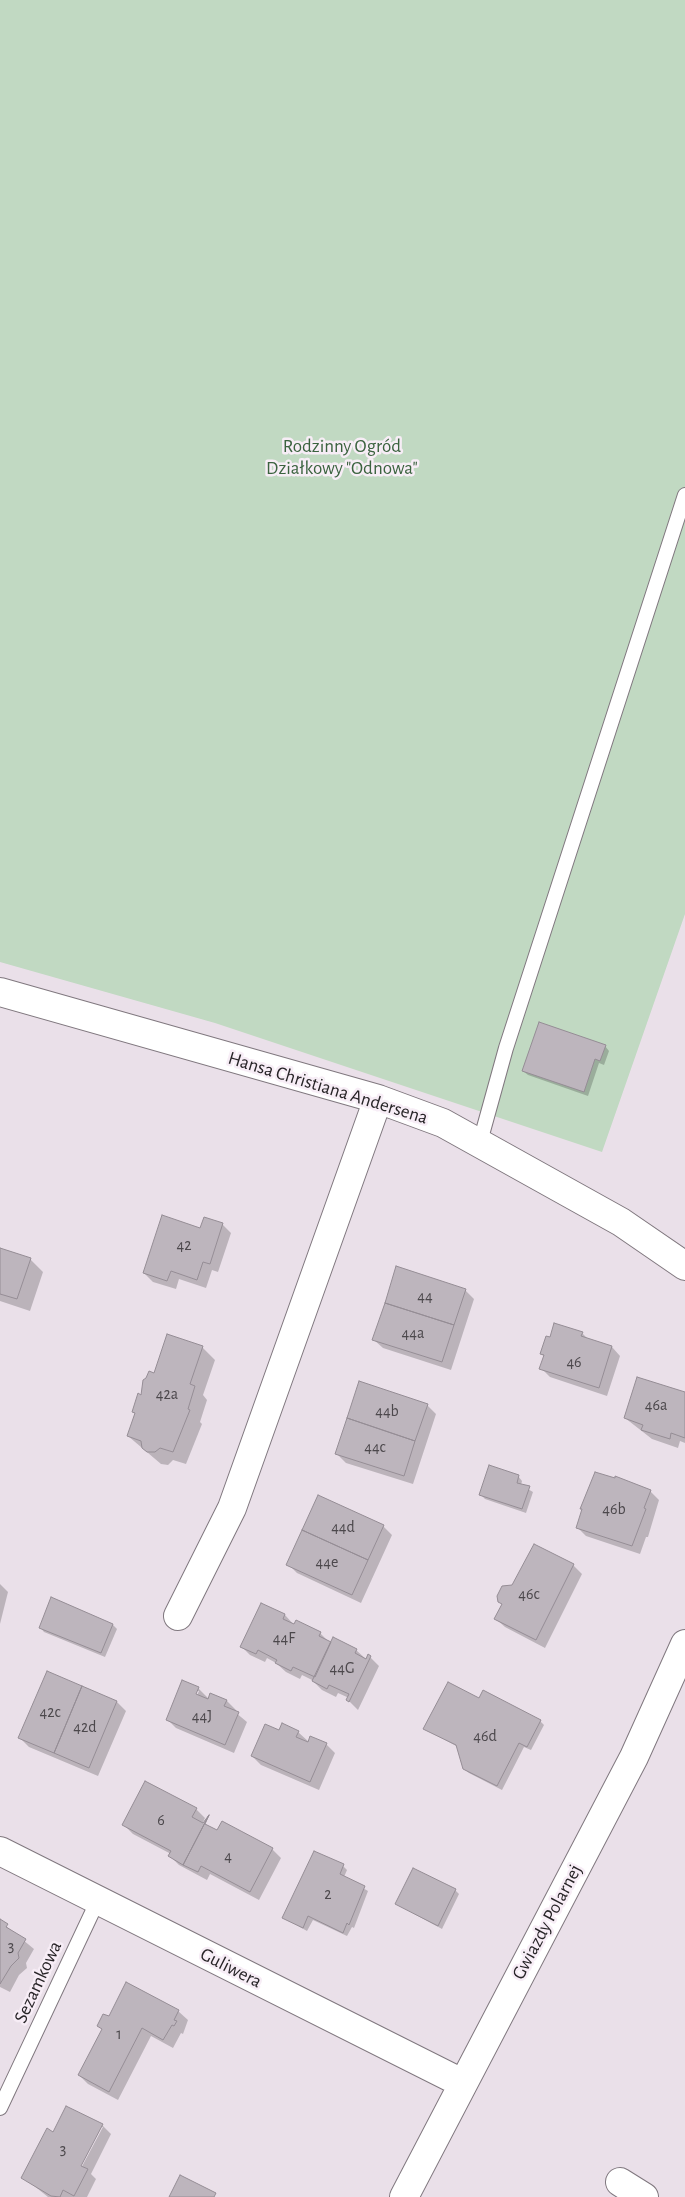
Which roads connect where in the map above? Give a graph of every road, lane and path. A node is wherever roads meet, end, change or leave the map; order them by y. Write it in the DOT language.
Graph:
graph roads {
  1 [pos="685,495"];
  2 [pos="0,992"];
  3 [pos="378,1099"];
  4 [pos="480,1142"];
  5 [pos="685,1266"];
  6 [pos="178,1616"];
  7 [pos="685,1644"];
  8 [pos="0,1850"];
  9 [pos="98,1900"];
  10 [pos="462,2083"];
  11 [pos="0,2108"];
  12 [pos="620,2182"];
  13 [pos="404,2197"];
  14 [pos="644,2197"];
  1 -- 4 [label="lane"];
  2 -- 3 [label="street, Hansa Christiana Andersena"];
  3 -- 4 [label="street, Hansa Christiana Andersena"];
  3 -- 6 [label="street"];
  4 -- 5 [label="street, Hansa Christiana Andersena"];
  7 -- 10 [label="street, Gwiazdy Polarnej"];
  8 -- 9 [label="street, Guliwera"];
  9 -- 10 [label="street, Guliwera"];
  9 -- 11 [label="lane, Sezamkowa"];
  10 -- 13 [label="street, Gwiazdy Polarnej"];
  12 -- 14 [label="street"];
}
